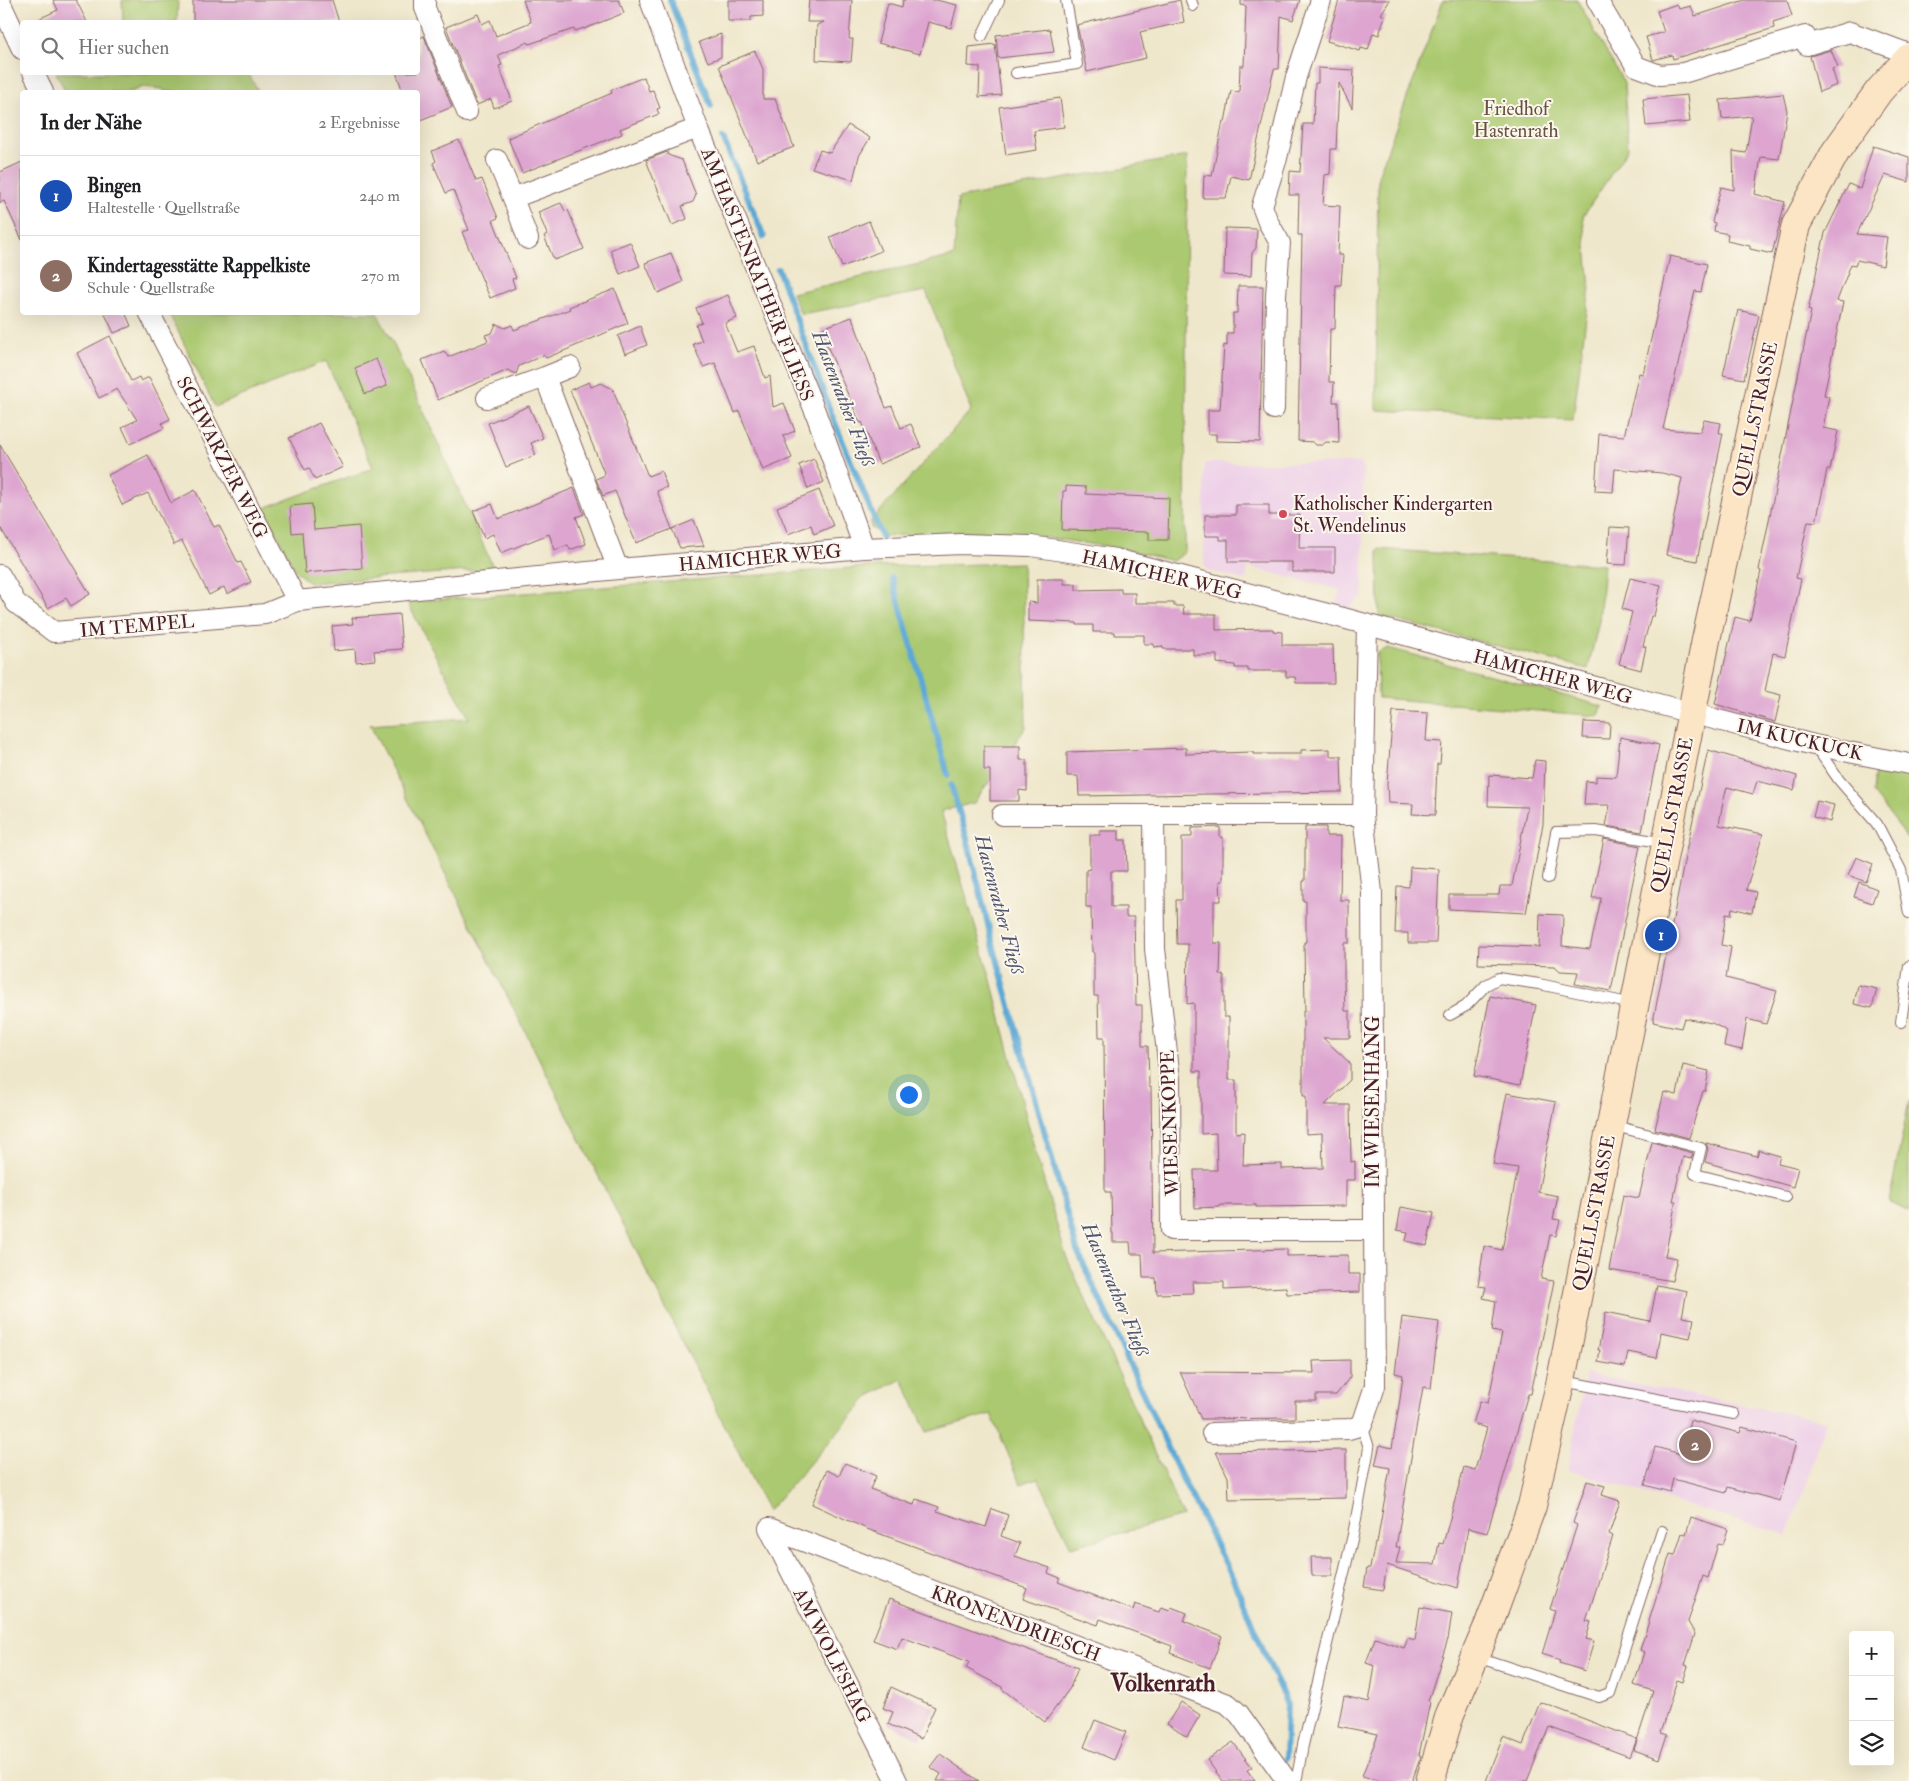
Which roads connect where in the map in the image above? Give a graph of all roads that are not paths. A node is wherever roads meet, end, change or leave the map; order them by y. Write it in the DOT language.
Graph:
graph roads {
  1 [pos="425,0"];
  2 [pos="650,0"];
  3 [pos="999,0"];
  4 [pos="1066,0"];
  5 [pos="1321,0"];
  6 [pos="1597,0"];
  7 [pos="0,2"];
  8 [pos="982,36"];
  9 [pos="20,45"];
  10 [pos="1909,56"];
  11 [pos="1016,73"];
  12 [pos="35,75"];
  13 [pos="42,90"];
  14 [pos="467,112"];
  15 [pos="698,128"];
  16 [pos="496,160"];
  17 [pos="513,198"];
  18 [pos="528,239"];
  19 [pos="151,315"];
  20 [pos="570,367"];
  21 [pos="545,377"];
  22 [pos="487,398"];
  23 [pos="1274,409"];
  24 [pos="864,548"];
  25 [pos="618,569"];
  26 [pos="0,575"];
  27 [pos="297,601"];
  28 [pos="1367,626"];
  29 [pos="1691,713"];
  30 [pos="1814,745"];
  31 [pos="1909,764"];
  32 [pos="1002,815"];
  33 [pos="1363,815"];
  34 [pos="1154,816"];
  35 [pos="1665,843"];
  36 [pos="1548,878"];
  37 [pos="1909,913"];
  38 [pos="1909,966"];
  39 [pos="1634,1004"];
  40 [pos="1450,1015"];
  41 [pos="1901,1022"];
  42 [pos="1610,1125"];
  43 [pos="1786,1197"];
  44 [pos="1373,1230"];
  45 [pos="1561,1380"];
  46 [pos="1734,1414"];
  47 [pos="1362,1425"];
  48 [pos="1212,1434"];
  49 [pos="769,1528"];
  50 [pos="1662,1531"];
  51 [pos="1475,1657"];
  52 [pos="897,1781"];
  53 [pos="1287,1781"];
  54 [pos="1295,1781"];
  55 [pos="1430,1781"];
  1 -- 14 [label="street"];
  2 -- 15 [label="street, AM HASTENRATHER FLIESS"];
  3 -- 8 [label="lane"];
  4 -- 11 [label="lane"];
  5 -- 23 [label="street"];
  6 -- 10 [label="street, QUELLSTRASSE"];
  7 -- 9 [label="street"];
  10 -- 29 [label="main road, QUELLSTRASSE"];
  12 -- 13 [label="street"];
  15 -- 17 [label="street"];
  15 -- 24 [label="street, AM HASTENRATHER FLIESS"];
  16 -- 17 [label="street"];
  17 -- 18 [label="street"];
  19 -- 27 [label="street, SCHWARZER WEG"];
  20 -- 21 [label="street"];
  21 -- 22 [label="street"];
  21 -- 25 [label="street"];
  24 -- 25 [label="street, HAMICHER WEG"];
  24 -- 28 [label="street, HAMICHER WEG"];
  25 -- 27 [label="street, HAMICHER WEG"];
  26 -- 27 [label="street, IM TEMPEL"];
  28 -- 29 [label="street, HAMICHER WEG"];
  28 -- 33 [label="street, IM WIESENHANG"];
  29 -- 30 [label="street, IM KUCKUCK"];
  29 -- 35 [label="main road, QUELLSTRASSE"];
  30 -- 31 [label="street, IM KUCKUCK"];
  30 -- 37 [label="lane"];
  32 -- 34 [label="street"];
  33 -- 34 [label="street"];
  33 -- 44 [label="street, IM WIESENHANG"];
  34 -- 44 [label="street, WIESENKOPPE"];
  35 -- 36 [label="lane"];
  35 -- 39 [label="main road, QUELLSTRASSE"];
  38 -- 41 [label="lane"];
  39 -- 40 [label="lane"];
  39 -- 42 [label="main road, QUELLSTRASSE"];
  42 -- 43 [label="lane"];
  42 -- 45 [label="main road, QUELLSTRASSE"];
  44 -- 47 [label="street, IM WIESENHANG"];
  45 -- 46 [label="lane"];
  45 -- 51 [label="main road, QUELLSTRASSE"];
  47 -- 48 [label="street"];
  47 -- 54 [label="lane"];
  49 -- 52 [label="street, AM WOLFSHAG"];
  49 -- 53 [label="street, KRONENDRIESCH"];
  50 -- 51 [label="lane"];
  51 -- 55 [label="main road, QUELLSTRASSE"];
}
